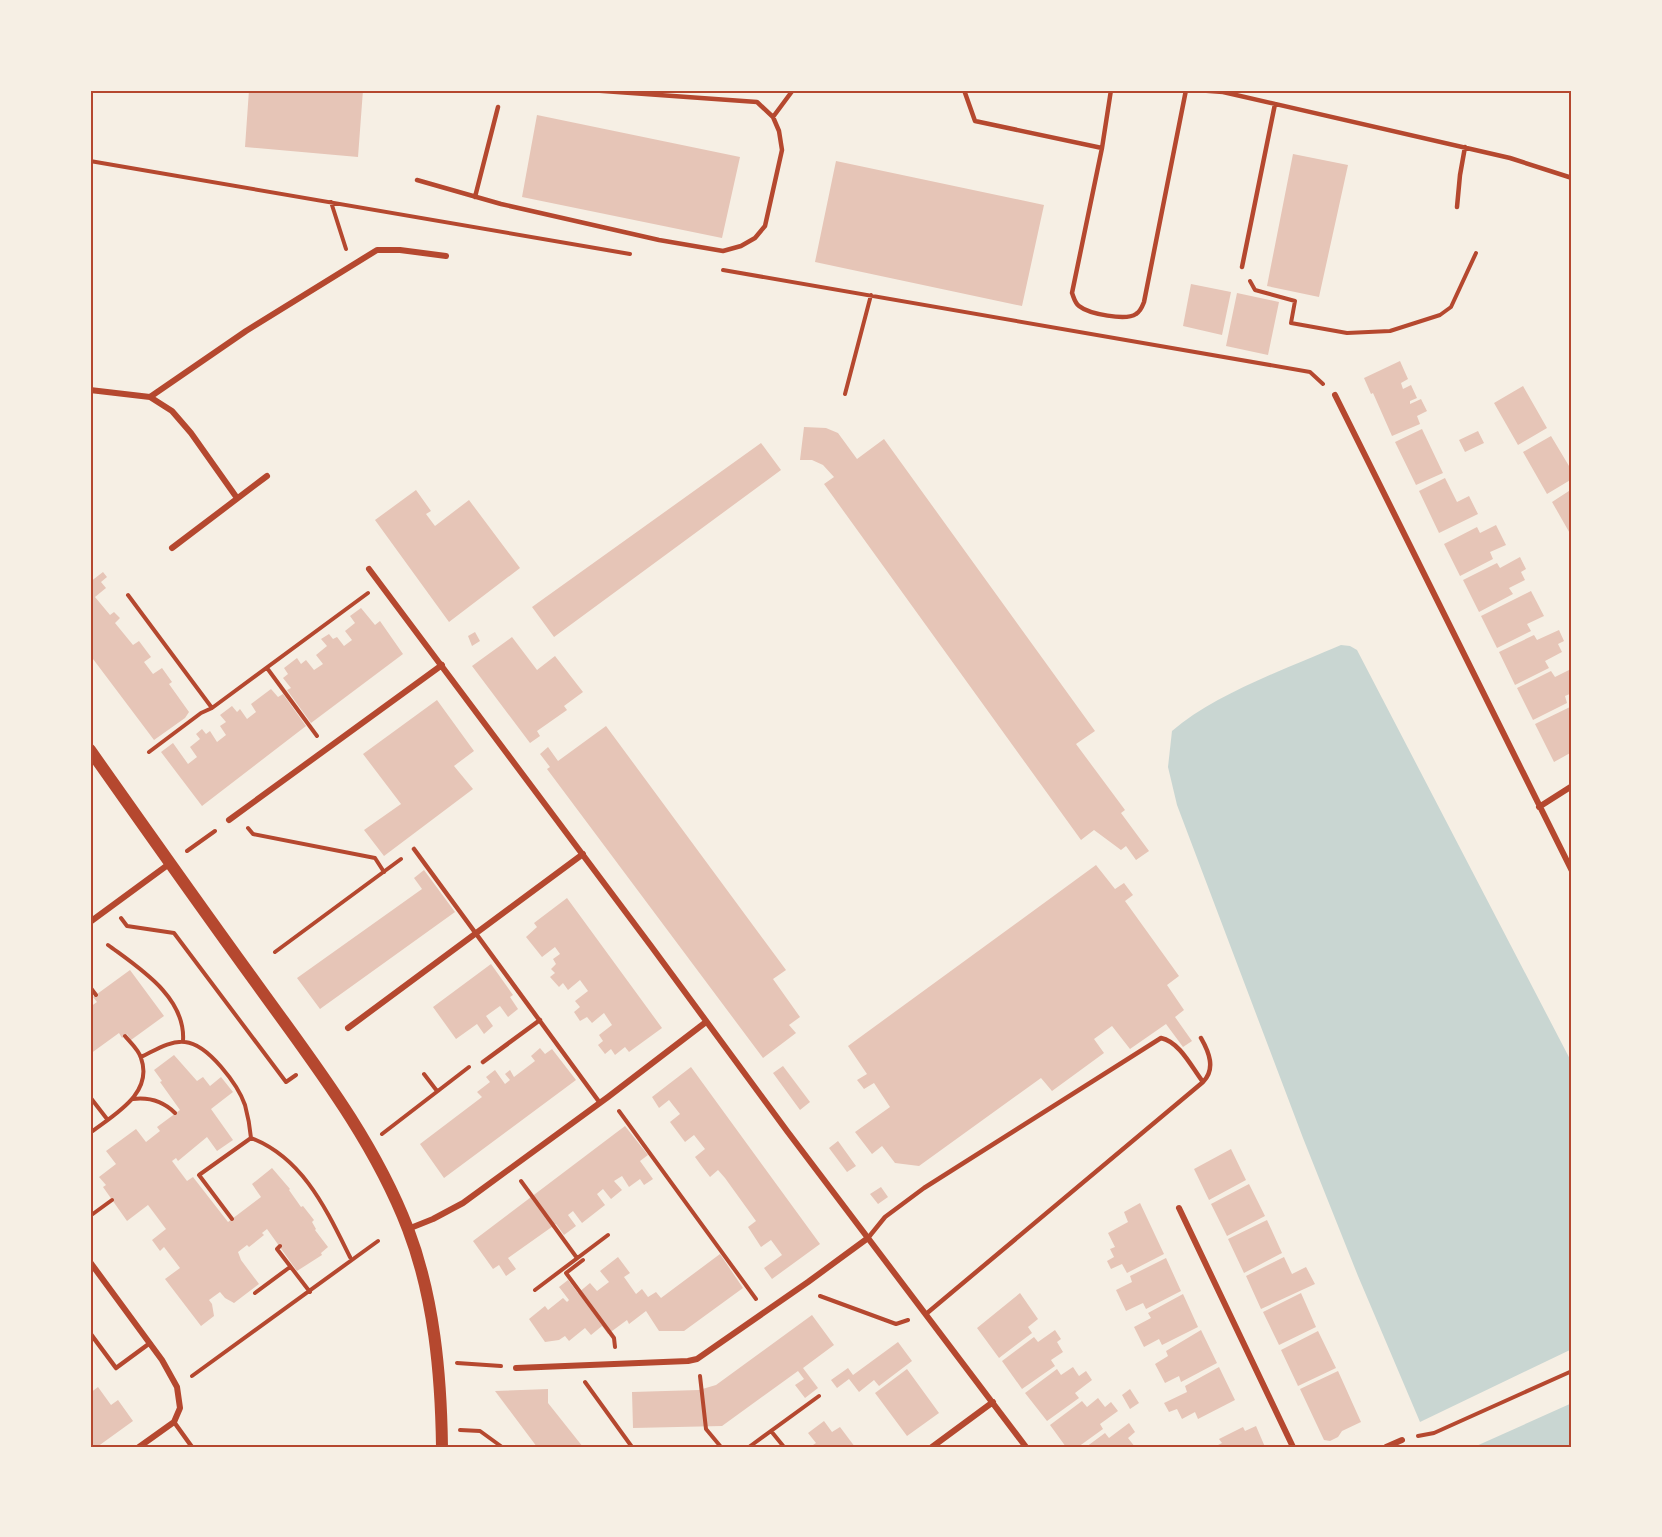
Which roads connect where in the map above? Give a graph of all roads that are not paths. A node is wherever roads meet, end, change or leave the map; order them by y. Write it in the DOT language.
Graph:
graph roads {
  1 [pos="133,90"];
  2 [pos="181,90"];
  3 [pos="589,90"];
  4 [pos="793,90"];
  5 [pos="964,90"];
  6 [pos="1111,90"];
  7 [pos="1186,90"];
  8 [pos="1196,90"];
  9 [pos="1275,104"];
  10 [pos="498,107"];
  11 [pos="773,117"];
  12 [pos="1466,147"];
  13 [pos="1102,148"];
  14 [pos="1572,178"];
  15 [pos="417,180"];
  16 [pos="475,197"];
  17 [pos="1457,207"];
  18 [pos="446,256"];
  19 [pos="1242,267"];
  20 [pos="90,390"];
  21 [pos="1335,395"];
  22 [pos="150,397"];
  23 [pos="267,476"];
  24 [pos="237,498"];
  25 [pos="172,548"];
  26 [pos="369,570"];
  27 [pos="442,665"];
  28 [pos="90,750"];
  29 [pos="1572,786"];
  30 [pos="1539,807"];
  31 [pos="230,820"];
  32 [pos="414,849"];
  33 [pos="583,854"];
  34 [pos="169,864"];
  35 [pos="1572,871"];
  36 [pos="90,922"];
  37 [pos="476,932"];
  38 [pos="540,1020"];
  39 [pos="706,1022"];
  40 [pos="348,1028"];
  41 [pos="1201,1038"];
  42 [pos="483,1062"];
  43 [pos="1203,1082"];
  44 [pos="600,1103"];
  45 [pos="1179,1208"];
  46 [pos="408,1229"];
  47 [pos="868,1238"];
  48 [pos="90,1262"];
  49 [pos="926,1314"];
  50 [pos="90,1333"];
  51 [pos="150,1343"];
  52 [pos="516,1368"];
  53 [pos="993,1402"];
  54 [pos="174,1422"];
  55 [pos="1402,1440"];
  56 [pos="139,1447"];
  57 [pos="192,1447"];
  58 [pos="442,1447"];
  59 [pos="932,1447"];
  60 [pos="1026,1447"];
  61 [pos="1293,1447"];
  62 [pos="1386,1447"];
  1 -- 2 [label="lane"];
  3 -- 11 [label="lane"];
  4 -- 11 [label="lane"];
  5 -- 13 [label="lane"];
  6 -- 13 [label="lane"];
  7 -- 13 [label="lane"];
  8 -- 9 [label="lane"];
  9 -- 12 [label="lane"];
  9 -- 19 [label="lane"];
  10 -- 16 [label="lane"];
  11 -- 16 [label="lane"];
  12 -- 14 [label="lane"];
  12 -- 17 [label="lane"];
  15 -- 16 [label="lane"];
  18 -- 22 [label="street"];
  20 -- 22 [label="street"];
  21 -- 30 [label="street"];
  22 -- 24 [label="street"];
  23 -- 24 [label="street"];
  24 -- 25 [label="street"];
  26 -- 27 [label="street"];
  27 -- 31 [label="street"];
  27 -- 33 [label="street"];
  28 -- 34 [label="main road"];
  29 -- 30 [label="street"];
  30 -- 35 [label="street"];
  32 -- 37 [label="lane"];
  33 -- 37 [label="street"];
  33 -- 39 [label="street"];
  34 -- 36 [label="street"];
  34 -- 46 [label="main road"];
  37 -- 38 [label="lane"];
  37 -- 40 [label="street"];
  38 -- 42 [label="lane"];
  38 -- 44 [label="lane"];
  39 -- 44 [label="street"];
  39 -- 47 [label="street"];
  41 -- 43 [label="lane"];
  43 -- 47 [label="lane"];
  43 -- 49 [label="lane"];
  44 -- 46 [label="street"];
  45 -- 61 [label="street"];
  46 -- 58 [label="main road"];
  47 -- 49 [label="street"];
  47 -- 52 [label="street"];
  48 -- 51 [label="street"];
  49 -- 53 [label="street"];
  50 -- 51 [label="lane"];
  51 -- 54 [label="street"];
  53 -- 59 [label="street"];
  53 -- 60 [label="street"];
  54 -- 56 [label="street"];
  54 -- 57 [label="lane"];
  55 -- 62 [label="street"];
}
